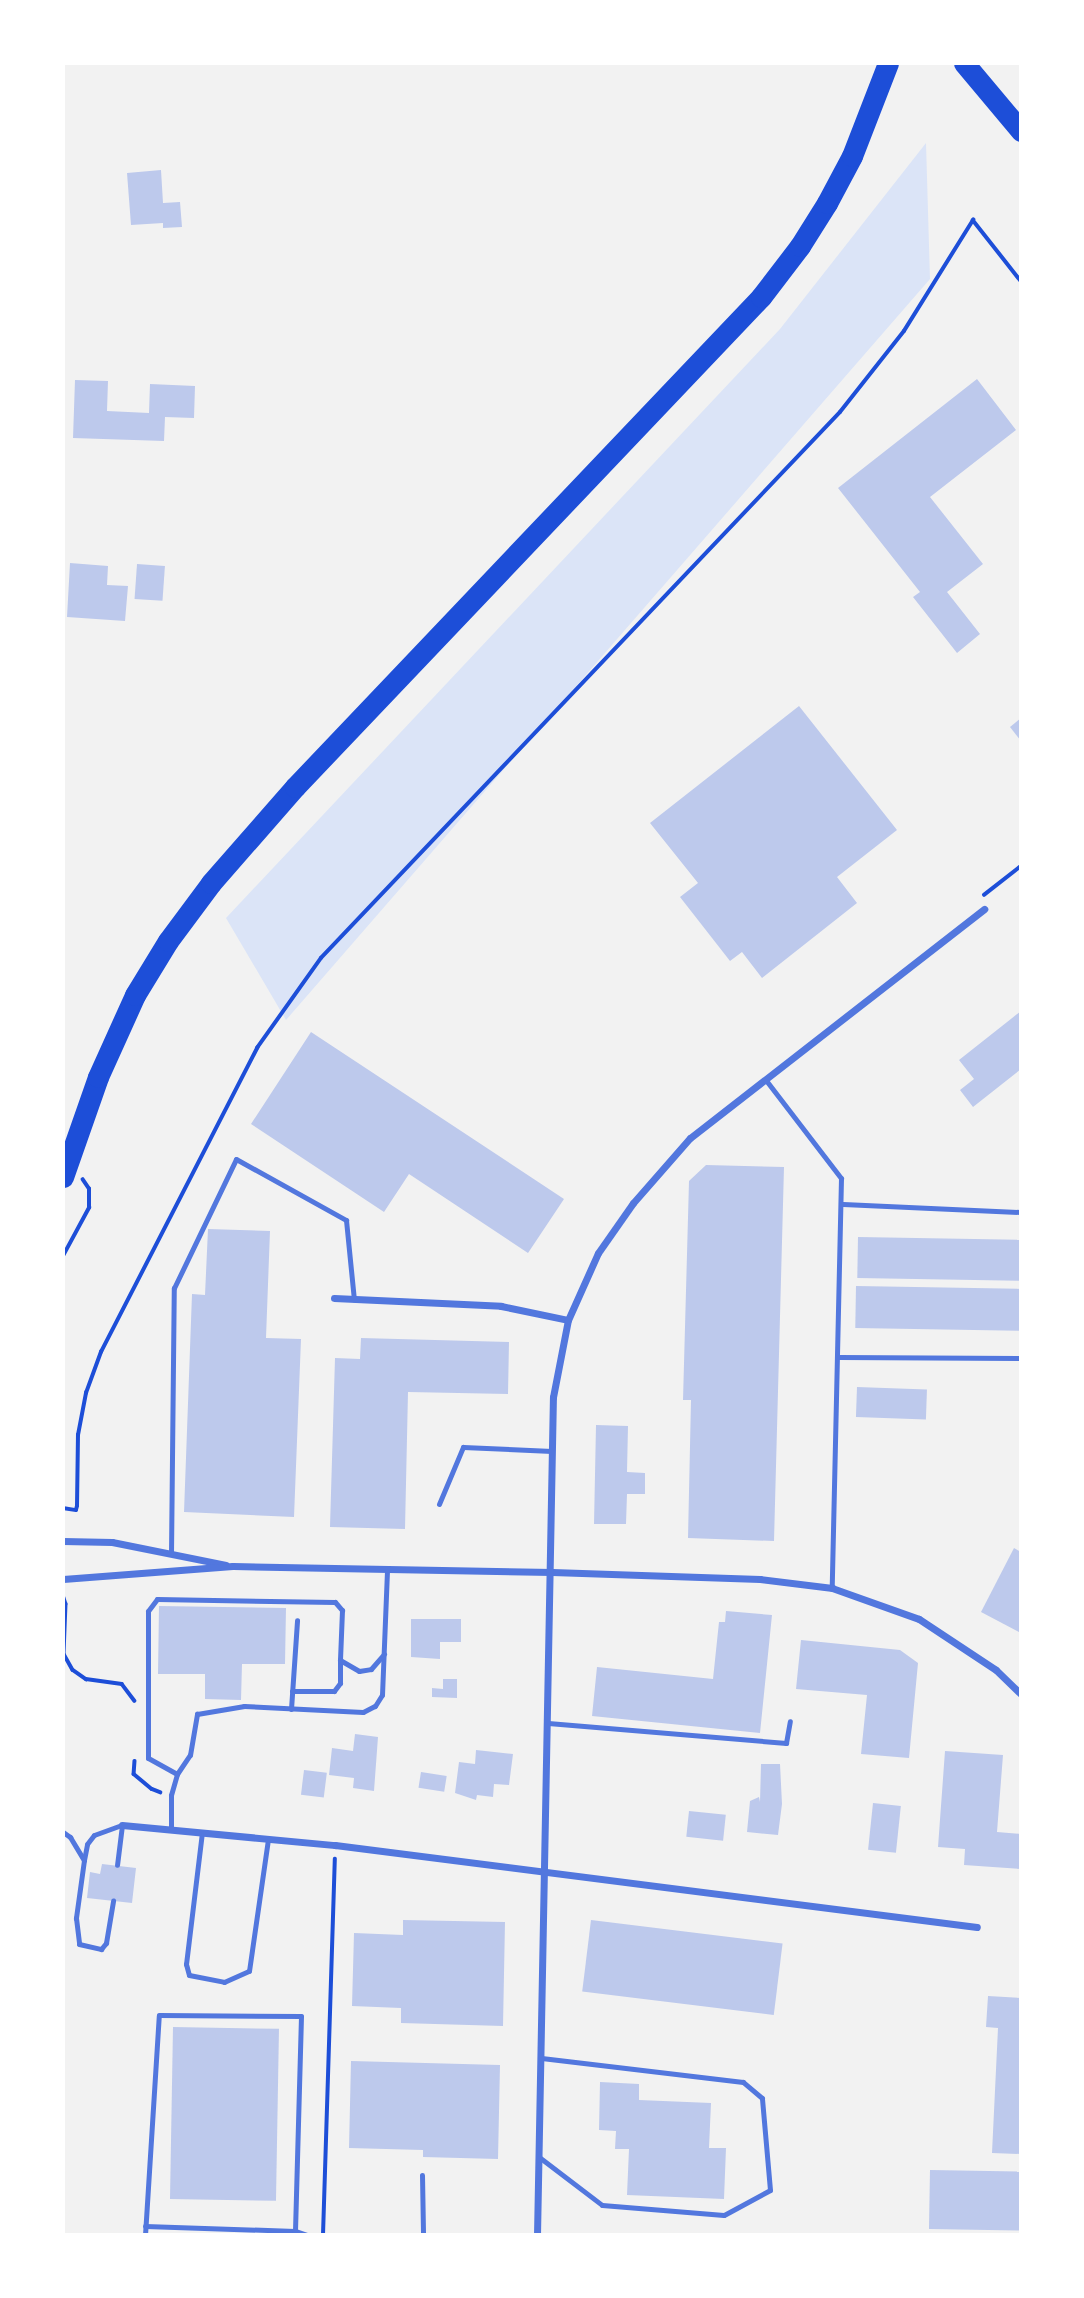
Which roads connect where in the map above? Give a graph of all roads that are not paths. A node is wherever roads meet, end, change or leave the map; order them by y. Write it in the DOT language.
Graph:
graph roads {
  1 [pos="888,63"];
  2 [pos="964,63"];
  3 [pos="1021,131"];
  4 [pos="984,909"];
  5 [pos="765,1079"];
  6 [pos="64,1173"];
  7 [pos="842,1204"];
  8 [pos="1021,1212"];
  9 [pos="334,1298"];
  10 [pos="354,1300"];
  11 [pos="568,1320"];
  12 [pos="839,1356"];
  13 [pos="1021,1358"];
  14 [pos="552,1451"];
  15 [pos="439,1504"];
  16 [pos="63,1541"];
  17 [pos="171,1554"];
  18 [pos="233,1566"];
  19 [pos="387,1569"];
  20 [pos="552,1572"];
  21 [pos="63,1579"];
  22 [pos="832,1587"];
  23 [pos="297,1620"];
  24 [pos="384,1654"];
  25 [pos="340,1660"];
  26 [pos="292,1691"];
  27 [pos="1021,1694"];
  28 [pos="291,1709"];
  29 [pos="790,1721"];
  30 [pos="548,1723"];
  31 [pos="177,1774"];
  32 [pos="122,1825"];
  33 [pos="171,1828"];
  34 [pos="63,1832"];
  35 [pos="202,1832"];
  36 [pos="268,1839"];
  37 [pos="83,1860"];
  38 [pos="117,1866"];
  39 [pos="545,1872"];
  40 [pos="113,1901"];
  41 [pos="977,1927"];
  42 [pos="541,2058"];
  43 [pos="538,2157"];
  44 [pos="422,2175"];
  45 [pos="145,2226"];
  46 [pos="295,2233"];
  47 [pos="145,2235"];
  48 [pos="307,2235"];
  49 [pos="423,2235"];
  50 [pos="537,2235"];
  1 -- 6 [label="highway"];
  2 -- 3 [label="highway"];
  4 -- 5 [label="street"];
  5 -- 7 [label="lane"];
  5 -- 11 [label="street"];
  7 -- 8 [label="lane"];
  7 -- 12 [label="lane"];
  9 -- 10 [label="street"];
  10 -- 11 [label="street"];
  10 -- 17 [label="lane"];
  11 -- 14 [label="street"];
  12 -- 13 [label="lane"];
  12 -- 22 [label="lane"];
  14 -- 15 [label="lane"];
  14 -- 20 [label="street"];
  16 -- 17 [label="street"];
  17 -- 18 [label="street"];
  18 -- 19 [label="street"];
  18 -- 21 [label="street"];
  19 -- 20 [label="street"];
  19 -- 24 [label="lane"];
  20 -- 22 [label="street"];
  20 -- 30 [label="street"];
  22 -- 27 [label="street"];
  23 -- 26 [label="lane"];
  24 -- 25 [label="lane"];
  24 -- 28 [label="lane"];
  25 -- 26 [label="lane"];
  25 -- 31 [label="lane"];
  26 -- 28 [label="lane"];
  28 -- 31 [label="lane"];
  29 -- 30 [label="lane"];
  30 -- 39 [label="street"];
  31 -- 33 [label="lane"];
  32 -- 33 [label="street"];
  32 -- 37 [label="lane"];
  32 -- 38 [label="lane"];
  33 -- 35 [label="street"];
  34 -- 37 [label="lane"];
  35 -- 36 [label="street"];
  35 -- 36 [label="lane"];
  36 -- 39 [label="street"];
  37 -- 40 [label="lane"];
  39 -- 41 [label="street"];
  39 -- 42 [label="street"];
  42 -- 43 [label="street"];
  42 -- 43 [label="lane"];
  43 -- 50 [label="street"];
  44 -- 49 [label="lane"];
  45 -- 46 [label="lane"];
  45 -- 46 [label="lane"];
  45 -- 47 [label="lane"];
  46 -- 48 [label="lane"];
}
